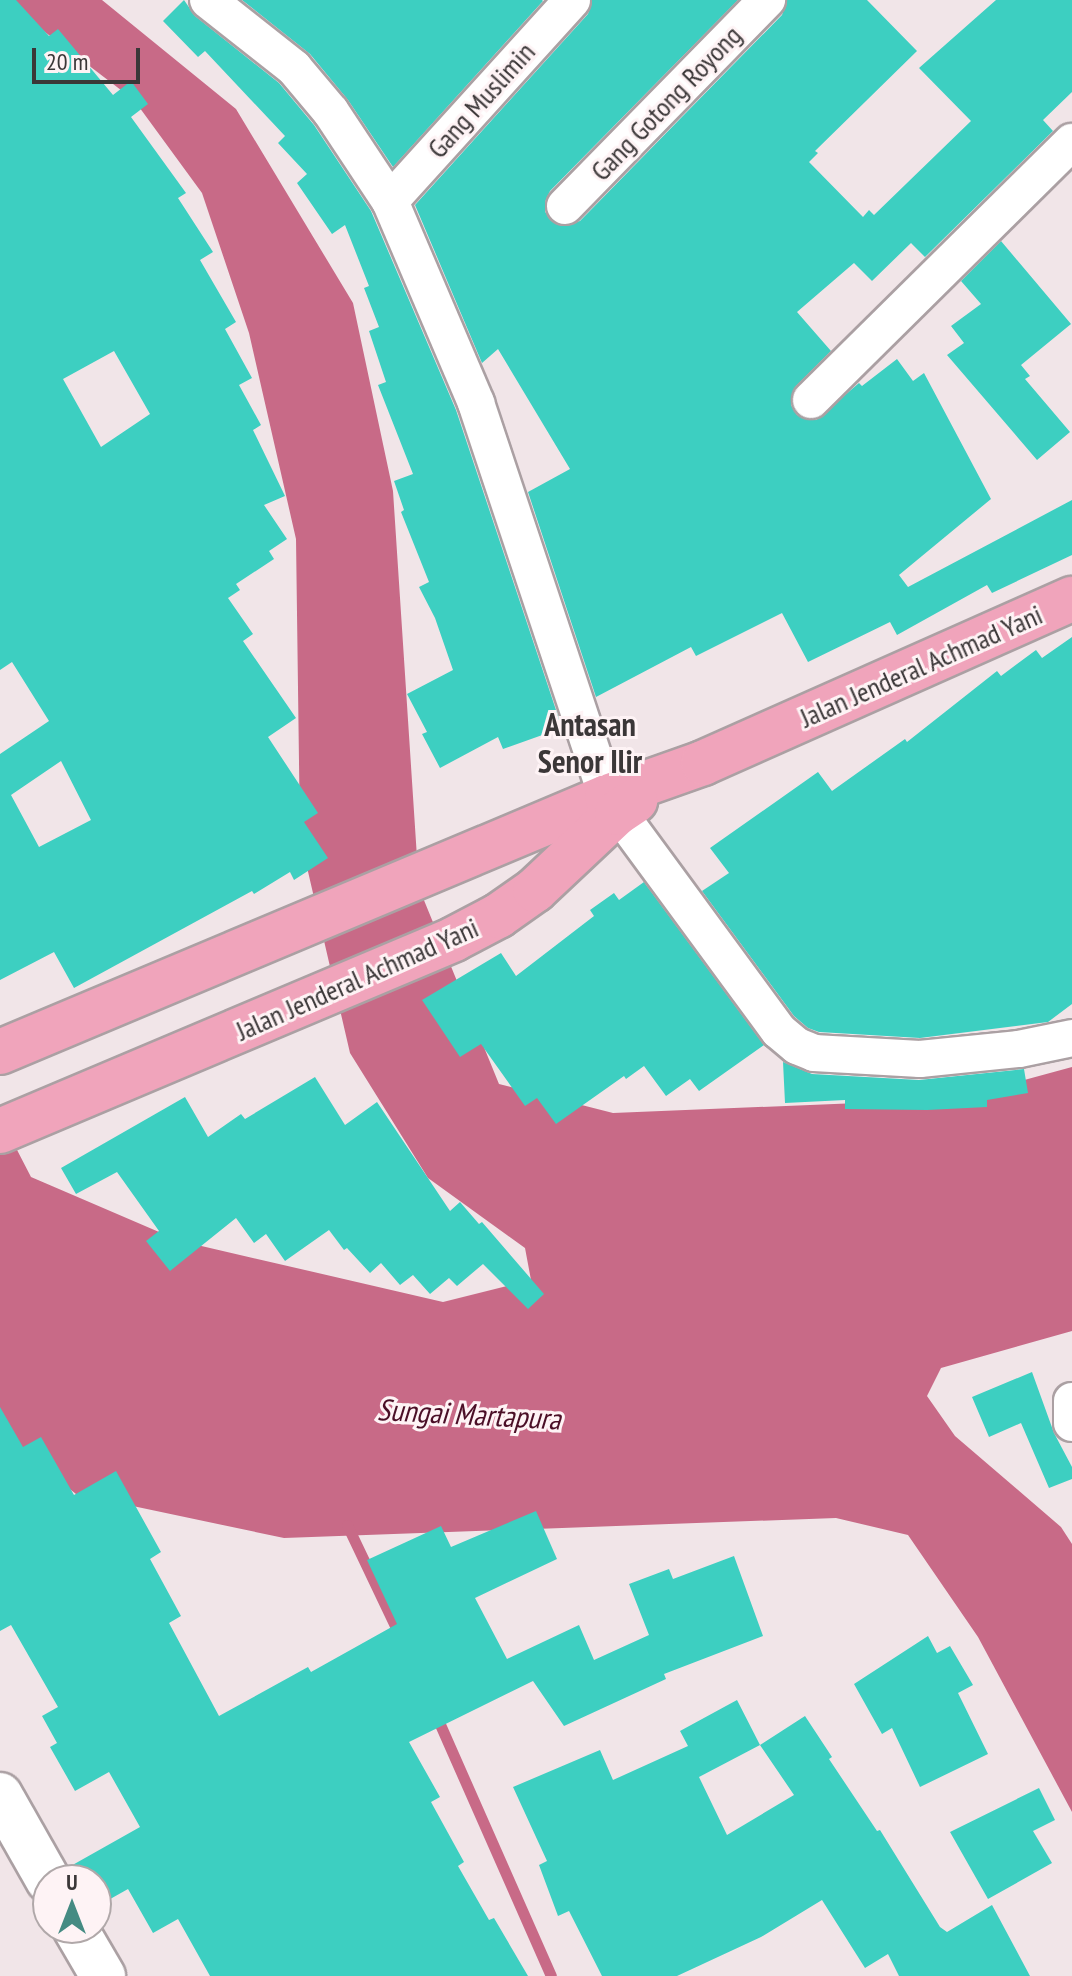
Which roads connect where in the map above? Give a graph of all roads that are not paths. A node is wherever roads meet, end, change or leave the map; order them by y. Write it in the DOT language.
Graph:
graph roads {
  1 [pos="208,0"];
  2 [pos="572,0"];
  3 [pos="767,0"];
  4 [pos="1072,142"];
  5 [pos="390,201"];
  6 [pos="565,206"];
  7 [pos="811,400"];
  8 [pos="1072,599"];
  9 [pos="612,805"];
  10 [pos="1072,1038"];
  11 [pos="14,1046"];
  12 [pos="0,1131"];
  13 [pos="1072,1401"];
  14 [pos="1072,1423"];
  15 [pos="0,1795"];
  16 [pos="39,1864"];
  17 [pos="84,1944"];
  18 [pos="103,1976"];
  1 -- 5 [label="street"];
  2 -- 5 [label="street, Gang Muslimin"];
  3 -- 6 [label="street, Gang Gotong Royong"];
  4 -- 7 [label="street"];
  5 -- 9 [label="street"];
  8 -- 9 [label="highway, Jalan Jenderal Achmad Yani"];
  9 -- 10 [label="street"];
  9 -- 11 [label="highway, Jalan Jenderal Achmad Yani"];
  9 -- 12 [label="highway, Jalan Jenderal Achmad Yani"];
  13 -- 14 [label="street"];
  15 -- 16 [label="street"];
  17 -- 18 [label="street"];
}
